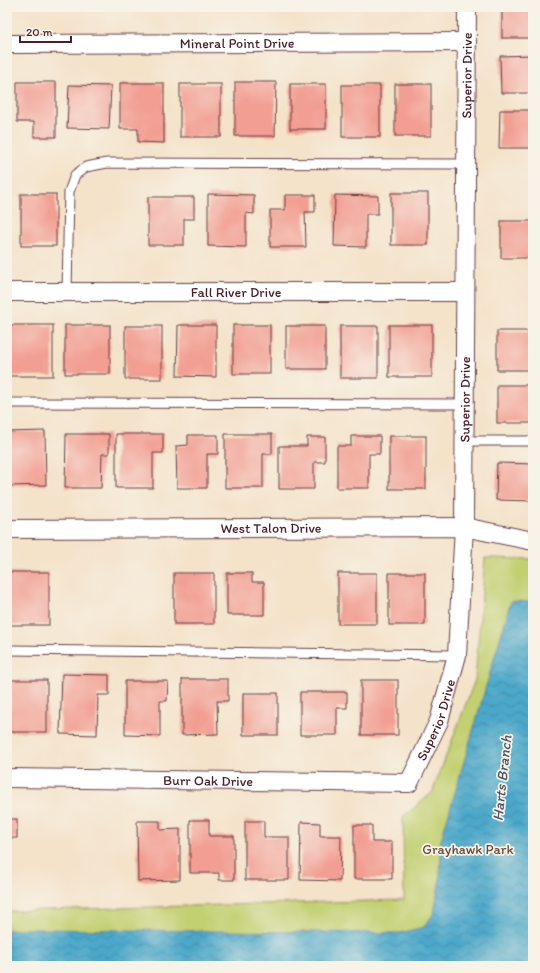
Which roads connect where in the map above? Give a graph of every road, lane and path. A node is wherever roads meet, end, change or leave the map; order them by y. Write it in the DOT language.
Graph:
graph roads {
  1 [pos="467,7"];
  2 [pos="467,42"];
  3 [pos="7,44"];
  4 [pos="466,164"];
  5 [pos="7,292"];
  6 [pos="67,292"];
  7 [pos="465,292"];
  8 [pos="7,403"];
  9 [pos="465,404"];
  10 [pos="465,441"];
  11 [pos="533,441"];
  12 [pos="464,527"];
  13 [pos="7,529"];
  14 [pos="533,541"];
  15 [pos="7,650"];
  16 [pos="457,655"];
  17 [pos="7,778"];
  18 [pos="408,783"];
  1 -- 2 [label="street, Superior Drive"];
  2 -- 3 [label="street, Mineral Point Drive"];
  2 -- 4 [label="street, Superior Drive"];
  4 -- 6 [label="lane"];
  4 -- 7 [label="street, Superior Drive"];
  5 -- 6 [label="street, Fall River Drive"];
  6 -- 7 [label="street, Fall River Drive"];
  7 -- 9 [label="street, Superior Drive"];
  8 -- 9 [label="lane"];
  9 -- 10 [label="street, Superior Drive"];
  10 -- 11 [label="lane"];
  10 -- 12 [label="street, Superior Drive"];
  12 -- 13 [label="street, West Talon Drive"];
  12 -- 14 [label="street, West Talon Drive"];
  12 -- 16 [label="street, Superior Drive"];
  15 -- 16 [label="lane"];
  16 -- 18 [label="street, Superior Drive"];
  17 -- 18 [label="street, Burr Oak Drive"];
}
